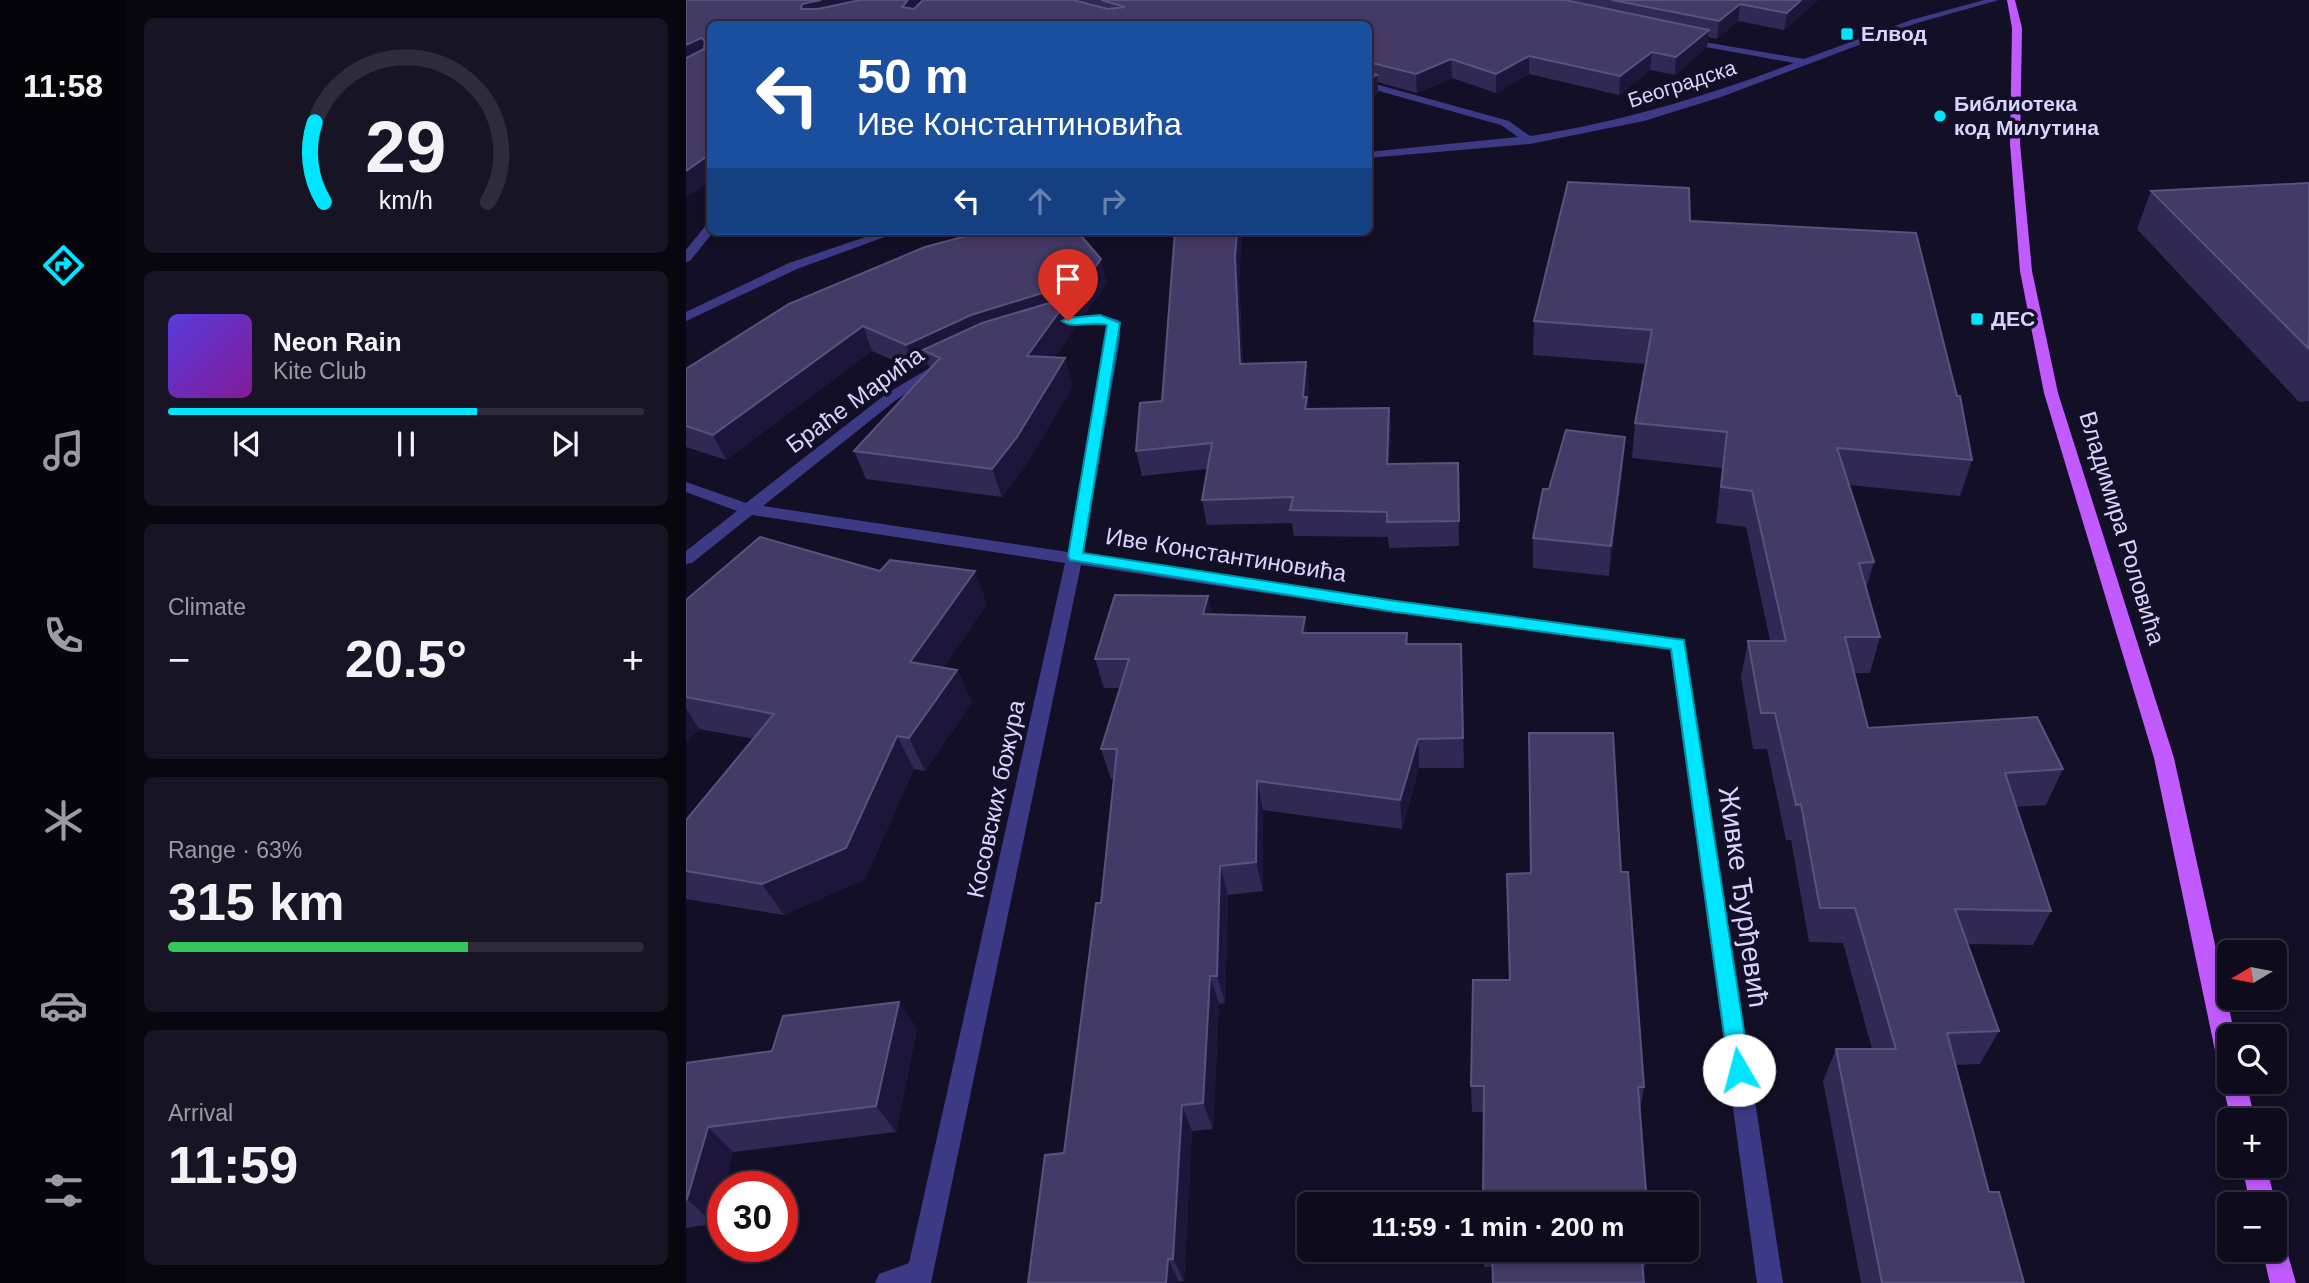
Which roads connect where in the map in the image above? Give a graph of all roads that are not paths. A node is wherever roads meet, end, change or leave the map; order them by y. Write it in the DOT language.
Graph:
graph roads {
  1 [pos="1995,0"];
  2 [pos="2011,0"];
  3 [pos="1670,37"];
  4 [pos="1806,63"];
  5 [pos="1372,86"];
  6 [pos="1530,141"];
  7 [pos="1372,155"];
  8 [pos="707,232"];
  9 [pos="883,235"];
  10 [pos="686,258"];
  11 [pos="686,317"];
  12 [pos="1029,330"];
  13 [pos="962,355"];
  14 [pos="686,487"];
  15 [pos="747,509"];
  16 [pos="1075,556"];
  17 [pos="686,559"];
  18 [pos="1678,644"];
  19 [pos="2221,1024"];
  20 [pos="2277,1262"];
  21 [pos="918,1278"];
  22 [pos="888,1283"];
  23 [pos="1770,1283"];
  24 [pos="2283,1283"];
  1 -- 4 [label="street, Београдска"];
  2 -- 19 [label="main road, Владимира Роловића"];
  3 -- 4 [label="street"];
  4 -- 6 [label="street, Београдска"];
  5 -- 6 [label="street"];
  6 -- 7 [label="street, Београдска"];
  8 -- 10 [label="street"];
  9 -- 11 [label="street"];
  12 -- 16 [label="street, Косовских божура"];
  13 -- 15 [label="street, Браће Марића"];
  14 -- 15 [label="street, Иве Константиновића"];
  15 -- 16 [label="street, Иве Константиновића"];
  15 -- 17 [label="street, Браће Марића"];
  16 -- 18 [label="street, Иве Константиновића"];
  16 -- 21 [label="street, Косовских божура"];
  18 -- 23 [label="street, Живке Ђурђевић"];
  20 -- 24 [label="main road"];
  21 -- 22 [label="street"];
}
